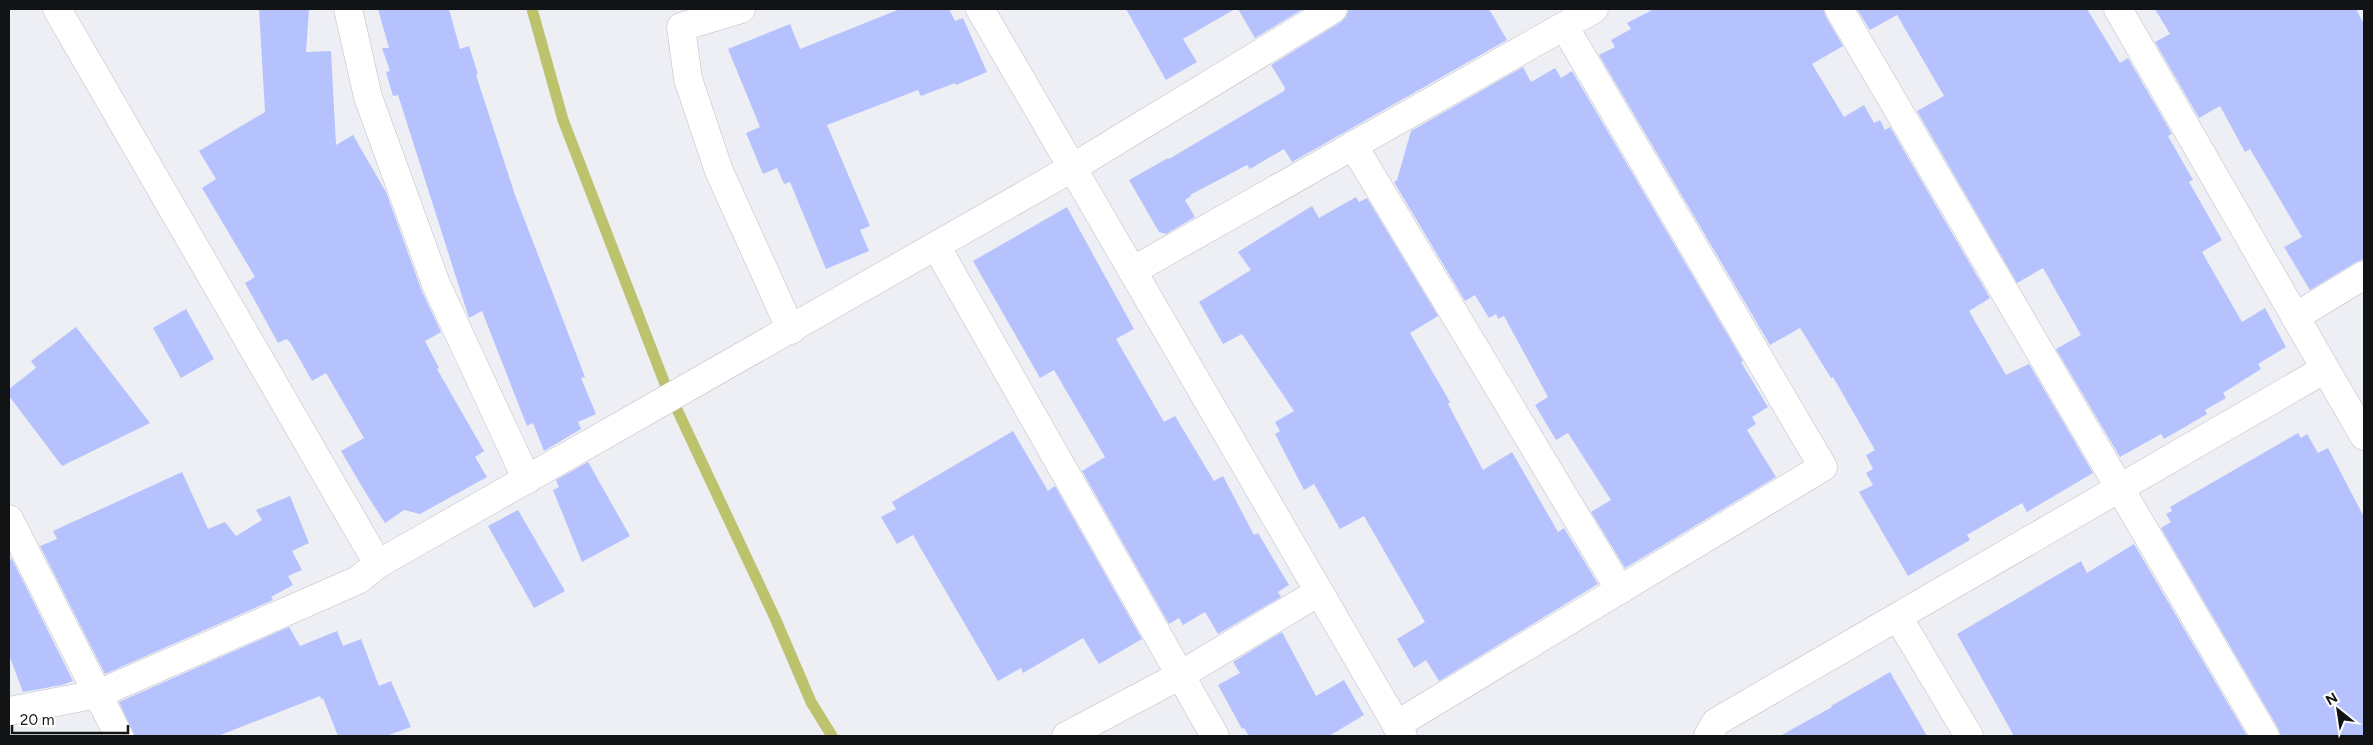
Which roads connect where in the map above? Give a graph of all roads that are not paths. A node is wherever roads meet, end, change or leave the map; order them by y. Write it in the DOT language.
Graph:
graph roads {
  1 [pos="57,9"];
  2 [pos="348,9"];
  3 [pos="741,9"];
  4 [pos="980,9"];
  5 [pos="1333,9"];
  6 [pos="1594,9"];
  7 [pos="1839,9"];
  8 [pos="2118,9"];
  9 [pos="1564,26"];
  10 [pos="1353,145"];
  11 [pos="1072,168"];
  12 [pos="936,246"];
  13 [pos="1132,271"];
  14 [pos="2364,275"];
  15 [pos="2295,317"];
  16 [pos="790,330"];
  17 [pos="2325,369"];
  18 [pos="2364,436"];
  19 [pos="527,480"];
  20 [pos="2118,489"];
  21 [pos="9,519"];
  22 [pos="378,564"];
  23 [pos="1620,590"];
  24 [pos="1319,592"];
  25 [pos="1898,617"];
  26 [pos="1179,676"];
  27 [pos="98,694"];
  28 [pos="9,711"];
  29 [pos="1400,730"];
  30 [pos="119,736"];
  31 [pos="1066,736"];
  32 [pos="1215,736"];
  33 [pos="1708,736"];
  34 [pos="1969,736"];
  35 [pos="2264,736"];
  1 -- 22 [label="street"];
  2 -- 19 [label="street"];
  3 -- 16 [label="street"];
  4 -- 11 [label="street"];
  5 -- 11 [label="street"];
  6 -- 9 [label="street"];
  7 -- 20 [label="street"];
  8 -- 15 [label="street"];
  9 -- 10 [label="street"];
  9 -- 23 [label="street"];
  10 -- 13 [label="street"];
  10 -- 23 [label="street"];
  11 -- 12 [label="street"];
  11 -- 13 [label="street"];
  12 -- 16 [label="street"];
  12 -- 26 [label="street"];
  13 -- 24 [label="street"];
  14 -- 15 [label="street"];
  15 -- 17 [label="street"];
  16 -- 19 [label="street"];
  17 -- 18 [label="street"];
  17 -- 20 [label="street"];
  19 -- 22 [label="street"];
  20 -- 25 [label="street"];
  20 -- 35 [label="street"];
  21 -- 27 [label="street"];
  22 -- 27 [label="street"];
  23 -- 29 [label="street"];
  24 -- 26 [label="street"];
  24 -- 29 [label="street"];
  25 -- 33 [label="street"];
  25 -- 34 [label="street"];
  26 -- 31 [label="street"];
  26 -- 32 [label="street"];
  27 -- 28 [label="street"];
  27 -- 30 [label="street"];
}
